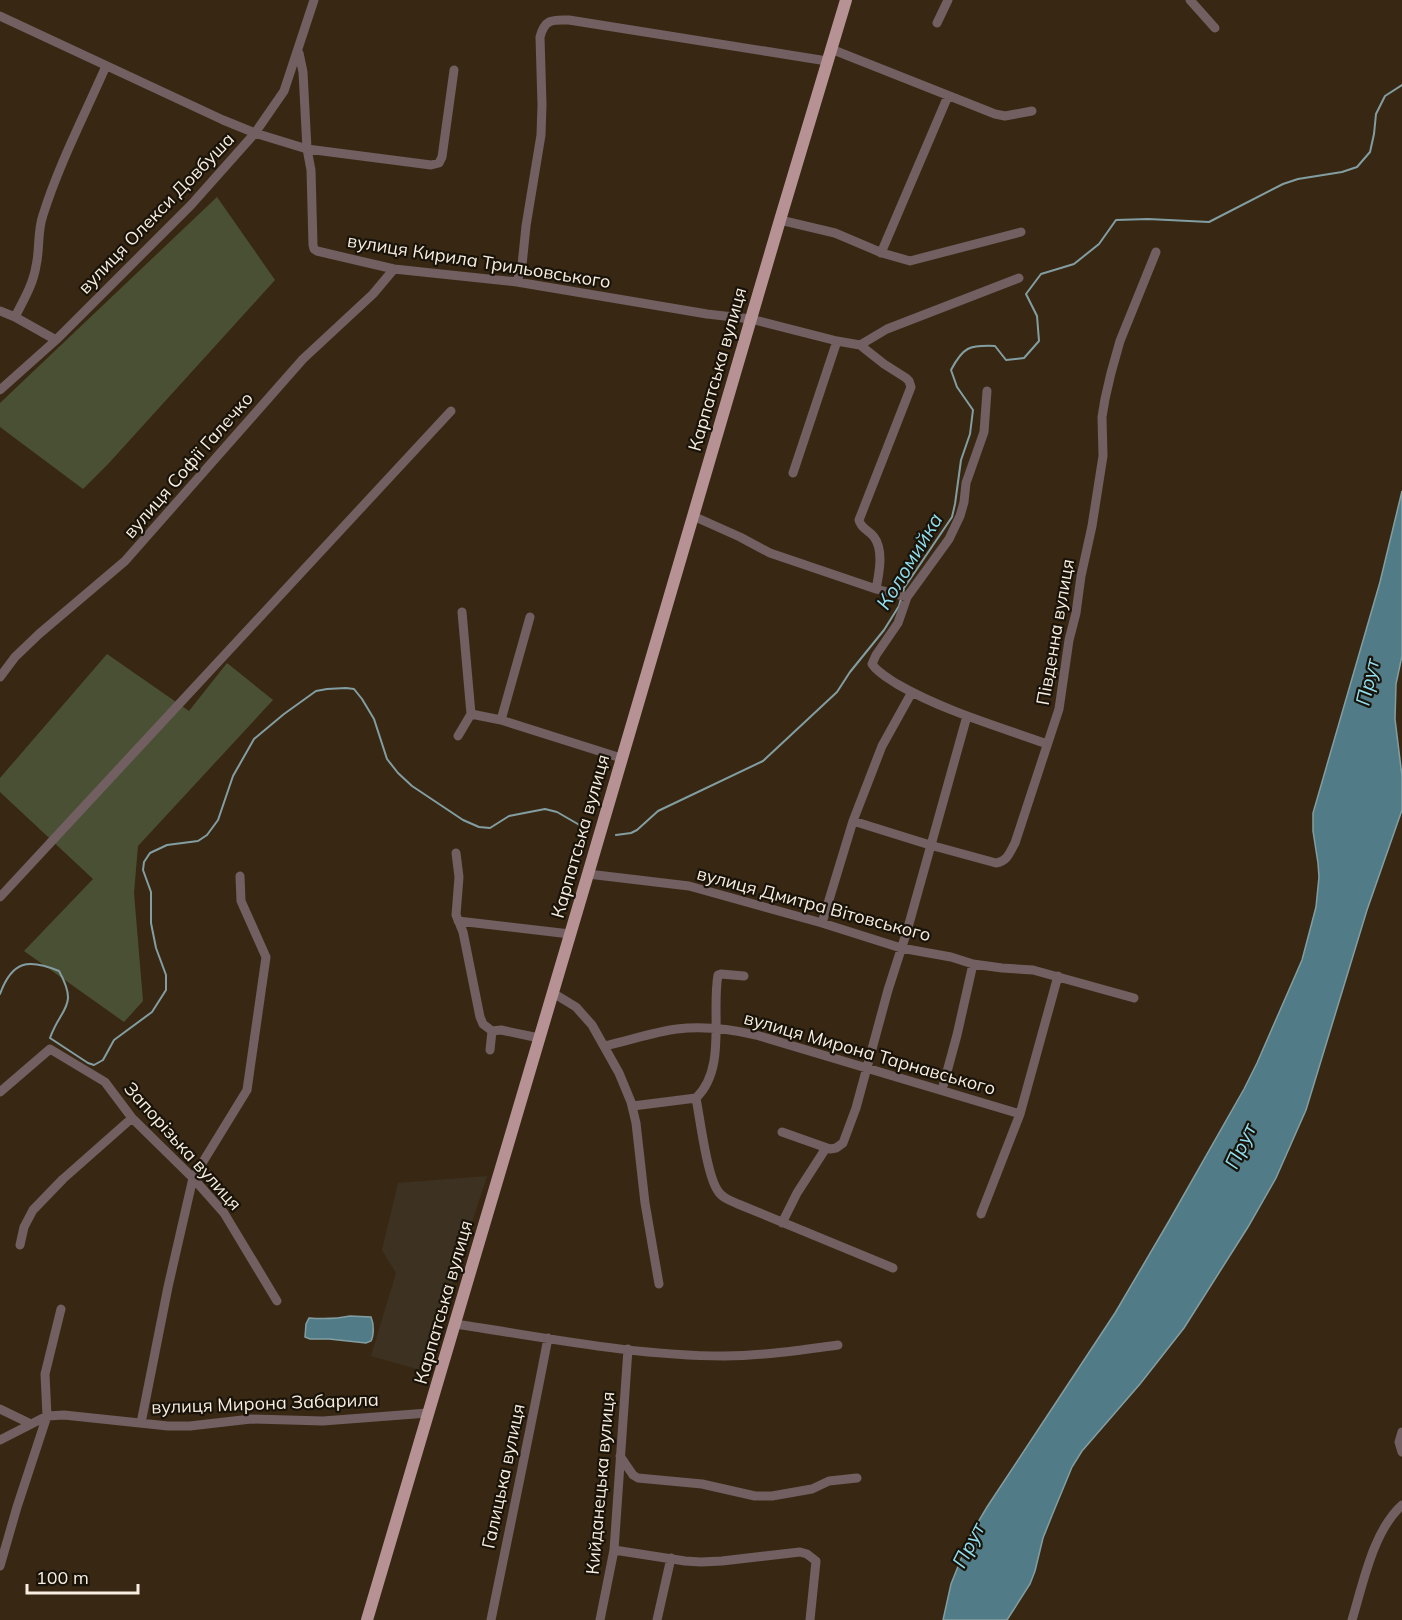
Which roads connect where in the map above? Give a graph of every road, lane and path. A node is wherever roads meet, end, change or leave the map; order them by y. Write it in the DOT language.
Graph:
graph roads {
  1 [pos="314,0"];
  2 [pos="846,0"];
  3 [pos="948,0"];
  4 [pos="1190,0"];
  5 [pos="0,16"];
  6 [pos="937,23"];
  7 [pos="1215,28"];
  8 [pos="298,50"];
  9 [pos="829,55"];
  10 [pos="106,66"];
  11 [pos="454,70"];
  12 [pos="948,96"];
  13 [pos="1032,111"];
  14 [pos="255,133"];
  15 [pos="307,149"];
  16 [pos="780,220"];
  17 [pos="1021,232"];
  18 [pos="1156,252"];
  19 [pos="881,253"];
  20 [pos="394,269"];
  21 [pos="1019,278"];
  22 [pos="517,282"];
  23 [pos="0,311"];
  24 [pos="15,317"];
  25 [pos="751,319"];
  26 [pos="56,340"];
  27 [pos="837,341"];
  28 [pos="860,345"];
  29 [pos="0,390"];
  30 [pos="987,391"];
  31 [pos="451,411"];
  32 [pos="793,473"];
  33 [pos="693,516"];
  34 [pos="876,589"];
  35 [pos="903,596"];
  36 [pos="462,612"];
  37 [pos="530,617"];
  38 [pos="0,677"];
  39 [pos="912,692"];
  40 [pos="471,714"];
  41 [pos="967,716"];
  42 [pos="501,720"];
  43 [pos="458,736"];
  44 [pos="1047,744"];
  45 [pos="621,758"];
  46 [pos="853,821"];
  47 [pos="930,845"];
  48 [pos="456,853"];
  49 [pos="588,874"];
  50 [pos="240,876"];
  51 [pos="0,897"];
  52 [pos="458,921"];
  53 [pos="822,923"];
  54 [pos="570,934"];
  55 [pos="901,948"];
  56 [pos="973,964"];
  57 [pos="744,976"];
  58 [pos="1058,976"];
  59 [pos="553,993"];
  60 [pos="1134,998"];
  61 [pos="717,1029"];
  62 [pos="492,1031"];
  63 [pos="539,1038"];
  64 [pos="604,1046"];
  65 [pos="490,1050"];
  66 [pos="866,1068"];
  67 [pos="942,1090"];
  68 [pos="0,1092"];
  69 [pos="696,1098"];
  70 [pos="633,1106"];
  71 [pos="1020,1113"];
  72 [pos="132,1118"];
  73 [pos="782,1132"];
  74 [pos="826,1148"];
  75 [pos="193,1178"];
  76 [pos="981,1214"];
  77 [pos="782,1223"];
  78 [pos="20,1245"];
  79 [pos="893,1268"];
  80 [pos="659,1284"];
  81 [pos="277,1301"];
  82 [pos="61,1310"];
  83 [pos="455,1324"];
  84 [pos="548,1338"];
  85 [pos="838,1345"];
  86 [pos="628,1349"];
  87 [pos="0,1409"];
  88 [pos="428,1413"];
  89 [pos="47,1416"];
  90 [pos="141,1423"];
  91 [pos="31,1424"];
  92 [pos="1402,1432"];
  93 [pos="0,1440"];
  94 [pos="1402,1452"];
  95 [pos="620,1456"];
  96 [pos="857,1478"];
  97 [pos="1402,1505"];
  98 [pos="614,1550"];
  99 [pos="671,1558"];
  100 [pos="0,1566"];
  101 [pos="367,1620"];
  102 [pos="490,1620"];
  103 [pos="600,1620"];
  104 [pos="657,1620"];
  105 [pos="810,1620"];
  106 [pos="1352,1620"];
  1 -- 8 [label="street, вулиця Олекси Довбуша"];
  2 -- 9 [label="main road, Карпатська вулиця"];
  3 -- 6 [label="street"];
  4 -- 7 [label="street"];
  5 -- 10 [label="street"];
  8 -- 14 [label="street, вулиця Олекси Довбуша"];
  8 -- 15 [label="street"];
  9 -- 12 [label="street"];
  9 -- 16 [label="main road, Карпатська вулиця"];
  9 -- 22 [label="street"];
  10 -- 14 [label="street"];
  10 -- 24 [label="street"];
  11 -- 15 [label="street"];
  12 -- 13 [label="street"];
  12 -- 19 [label="street"];
  14 -- 15 [label="street"];
  14 -- 26 [label="street, вулиця Олекси Довбуша"];
  15 -- 20 [label="street, вулиця Кирила Трильовського"];
  16 -- 19 [label="street"];
  16 -- 25 [label="main road, Карпатська вулиця"];
  17 -- 19 [label="street"];
  18 -- 44 [label="street, Південна вулиця"];
  20 -- 22 [label="street, вулиця Кирила Трильовського"];
  20 -- 38 [label="street, вулиця Софії Галечко"];
  21 -- 28 [label="street"];
  22 -- 25 [label="street, вулиця Кирила Трильовського"];
  23 -- 24 [label="street"];
  24 -- 26 [label="street"];
  25 -- 27 [label="street, вулиця Кирила Трильовського"];
  25 -- 33 [label="main road, Карпатська вулиця"];
  26 -- 29 [label="street, вулиця Олекси Довбуша"];
  27 -- 28 [label="street, вулиця Кирила Трильовського"];
  27 -- 32 [label="street"];
  28 -- 34 [label="street"];
  30 -- 35 [label="street"];
  31 -- 51 [label="street"];
  33 -- 34 [label="street"];
  33 -- 45 [label="main road, Карпатська вулиця"];
  34 -- 35 [label="street"];
  35 -- 39 [label="street"];
  36 -- 40 [label="street"];
  37 -- 42 [label="street"];
  39 -- 41 [label="street"];
  39 -- 46 [label="street"];
  40 -- 42 [label="street"];
  40 -- 43 [label="street"];
  41 -- 44 [label="street"];
  41 -- 47 [label="street"];
  42 -- 45 [label="street"];
  44 -- 47 [label="street, Південна вулиця"];
  45 -- 49 [label="main road, Карпатська вулиця"];
  46 -- 47 [label="street, Південна вулиця"];
  46 -- 53 [label="street"];
  47 -- 55 [label="street"];
  48 -- 52 [label="street"];
  49 -- 53 [label="street, вулиця Дмитра Вітовського"];
  49 -- 54 [label="main road, Карпатська вулиця"];
  50 -- 75 [label="street"];
  52 -- 54 [label="street"];
  52 -- 62 [label="street"];
  53 -- 55 [label="street, вулиця Дмитра Вітовського"];
  54 -- 59 [label="main road, Карпатська вулиця"];
  55 -- 56 [label="street, вулиця Дмитра Вітовського"];
  55 -- 66 [label="street"];
  56 -- 58 [label="street, вулиця Дмитра Вітовського"];
  56 -- 67 [label="street"];
  57 -- 61 [label="street"];
  58 -- 60 [label="street, вулиця Дмитра Вітовського"];
  58 -- 71 [label="street"];
  59 -- 63 [label="main road, Карпатська вулиця"];
  59 -- 64 [label="street"];
  61 -- 64 [label="street, вулиця Мирона Тарнавського"];
  61 -- 66 [label="street, вулиця Мирона Тарнавського"];
  61 -- 69 [label="street"];
  62 -- 63 [label="street"];
  62 -- 65 [label="street"];
  63 -- 83 [label="main road, Карпатська вулиця"];
  64 -- 70 [label="street"];
  66 -- 67 [label="street, вулиця Мирона Тарнавського"];
  66 -- 74 [label="street"];
  67 -- 71 [label="street, вулиця Мирона Тарнавського"];
  68 -- 72 [label="street, Запорізька вулиця"];
  69 -- 70 [label="street"];
  69 -- 77 [label="street"];
  70 -- 80 [label="street"];
  71 -- 76 [label="street"];
  72 -- 75 [label="street, Запорізька вулиця"];
  72 -- 78 [label="street"];
  73 -- 74 [label="street"];
  74 -- 77 [label="street"];
  75 -- 81 [label="street, Запорізька вулиця"];
  75 -- 90 [label="street"];
  77 -- 79 [label="street"];
  82 -- 89 [label="street"];
  83 -- 84 [label="street"];
  83 -- 88 [label="main road, Карпатська вулиця"];
  84 -- 86 [label="street"];
  84 -- 102 [label="street, Галицька вулиця"];
  85 -- 86 [label="street"];
  86 -- 95 [label="street, Кийданецька вулиця"];
  87 -- 91 [label="street"];
  88 -- 90 [label="street, вулиця Мирона Забарила"];
  88 -- 101 [label="main road, Карпатська вулиця"];
  89 -- 90 [label="street, вулиця Мирона Забарила"];
  89 -- 91 [label="street, вулиця Мирона Забарила"];
  89 -- 100 [label="street"];
  91 -- 93 [label="street, вулиця Мирона Забарила"];
  92 -- 94 [label="street"];
  95 -- 96 [label="street"];
  95 -- 98 [label="street, Кийданецька вулиця"];
  97 -- 106 [label="street"];
  98 -- 99 [label="street"];
  98 -- 103 [label="street, Кийданецька вулиця"];
  99 -- 104 [label="street"];
  99 -- 105 [label="street"];
}
